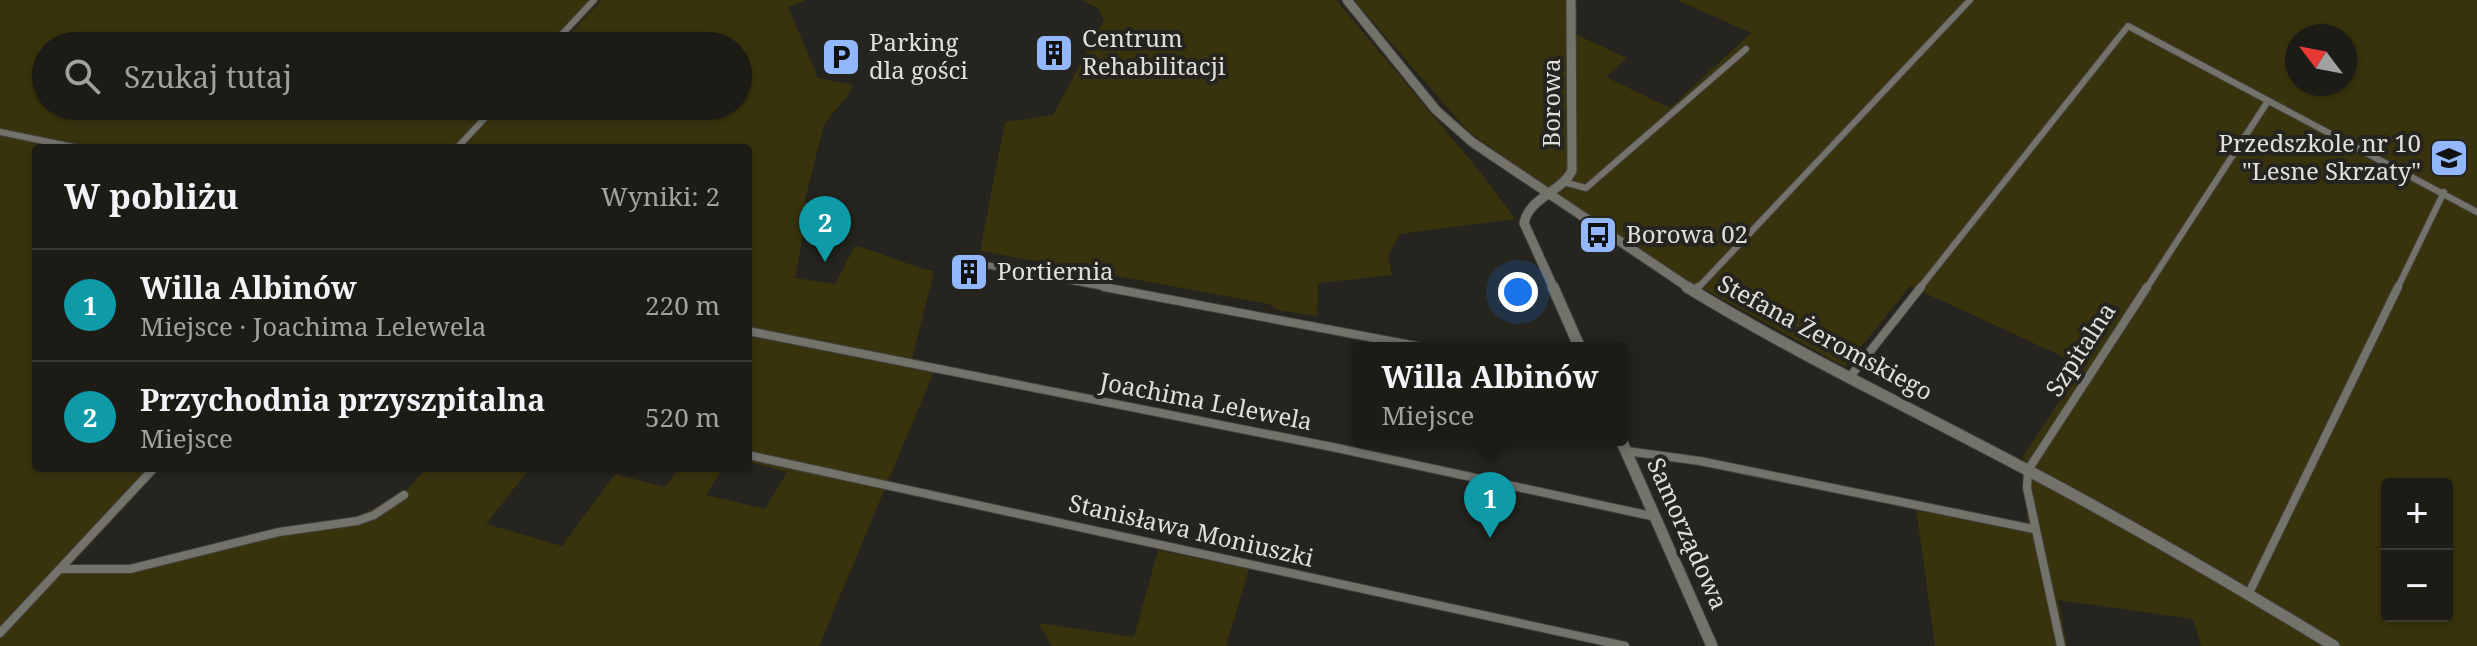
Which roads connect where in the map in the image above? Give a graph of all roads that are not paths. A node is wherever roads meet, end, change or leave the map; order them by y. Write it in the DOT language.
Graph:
graph roads {
  1 [pos="594,0"];
  2 [pos="1347,0"];
  3 [pos="1571,0"];
  4 [pos="1970,0"];
  5 [pos="564,32"];
  6 [pos="1746,49"];
  7 [pos="2268,101"];
  8 [pos="483,120"];
  9 [pos="0,132"];
  10 [pos="58,144"];
  11 [pos="461,144"];
  12 [pos="1567,183"];
  13 [pos="2444,192"];
  14 [pos="1548,195"];
  15 [pos="2477,212"];
  16 [pos="980,264"];
  17 [pos="1694,292"];
  18 [pos="752,332"];
  19 [pos="1395,342"];
  20 [pos="1577,342"];
  21 [pos="1849,378"];
  22 [pos="1624,446"];
  23 [pos="752,456"];
  24 [pos="2028,470"];
  25 [pos="150,472"];
  26 [pos="404,495"];
  27 [pos="1656,517"];
  28 [pos="2034,529"];
  29 [pos="60,569"];
  30 [pos="2248,595"];
  31 [pos="0,633"];
  32 [pos="1625,646"];
  33 [pos="1712,646"];
  34 [pos="2061,646"];
  35 [pos="2334,646"];
  1 -- 5 [label="street"];
  2 -- 14 [label="main road, Stefana Żeromskiego"];
  3 -- 12 [label="main road, Borowa"];
  4 -- 17 [label="street"];
  6 -- 12 [label="street"];
  7 -- 13 [label="street"];
  7 -- 21 [label="street"];
  7 -- 24 [label="street, Szpitalna"];
  8 -- 11 [label="street"];
  9 -- 10 [label="street"];
  12 -- 14 [label="main road, Borowa"];
  13 -- 15 [label="street"];
  13 -- 30 [label="street"];
  14 -- 17 [label="main road, Stefana Żeromskiego"];
  14 -- 20 [label="main road"];
  16 -- 19 [label="street"];
  17 -- 21 [label="main road, Stefana Żeromskiego"];
  18 -- 27 [label="street, Joachima Lelewela"];
  21 -- 24 [label="main road, Stefana Żeromskiego"];
  22 -- 27 [label="main road, Samorządowa"];
  22 -- 28 [label="street"];
  23 -- 32 [label="street, Stanisława Moniuszki"];
  24 -- 28 [label="street"];
  24 -- 30 [label="main road, Stefana Żeromskiego"];
  25 -- 29 [label="street"];
  26 -- 29 [label="street"];
  27 -- 33 [label="main road, Samorządowa"];
  28 -- 34 [label="street"];
  29 -- 31 [label="street"];
  30 -- 35 [label="main road, Stefana Żeromskiego"];
}
